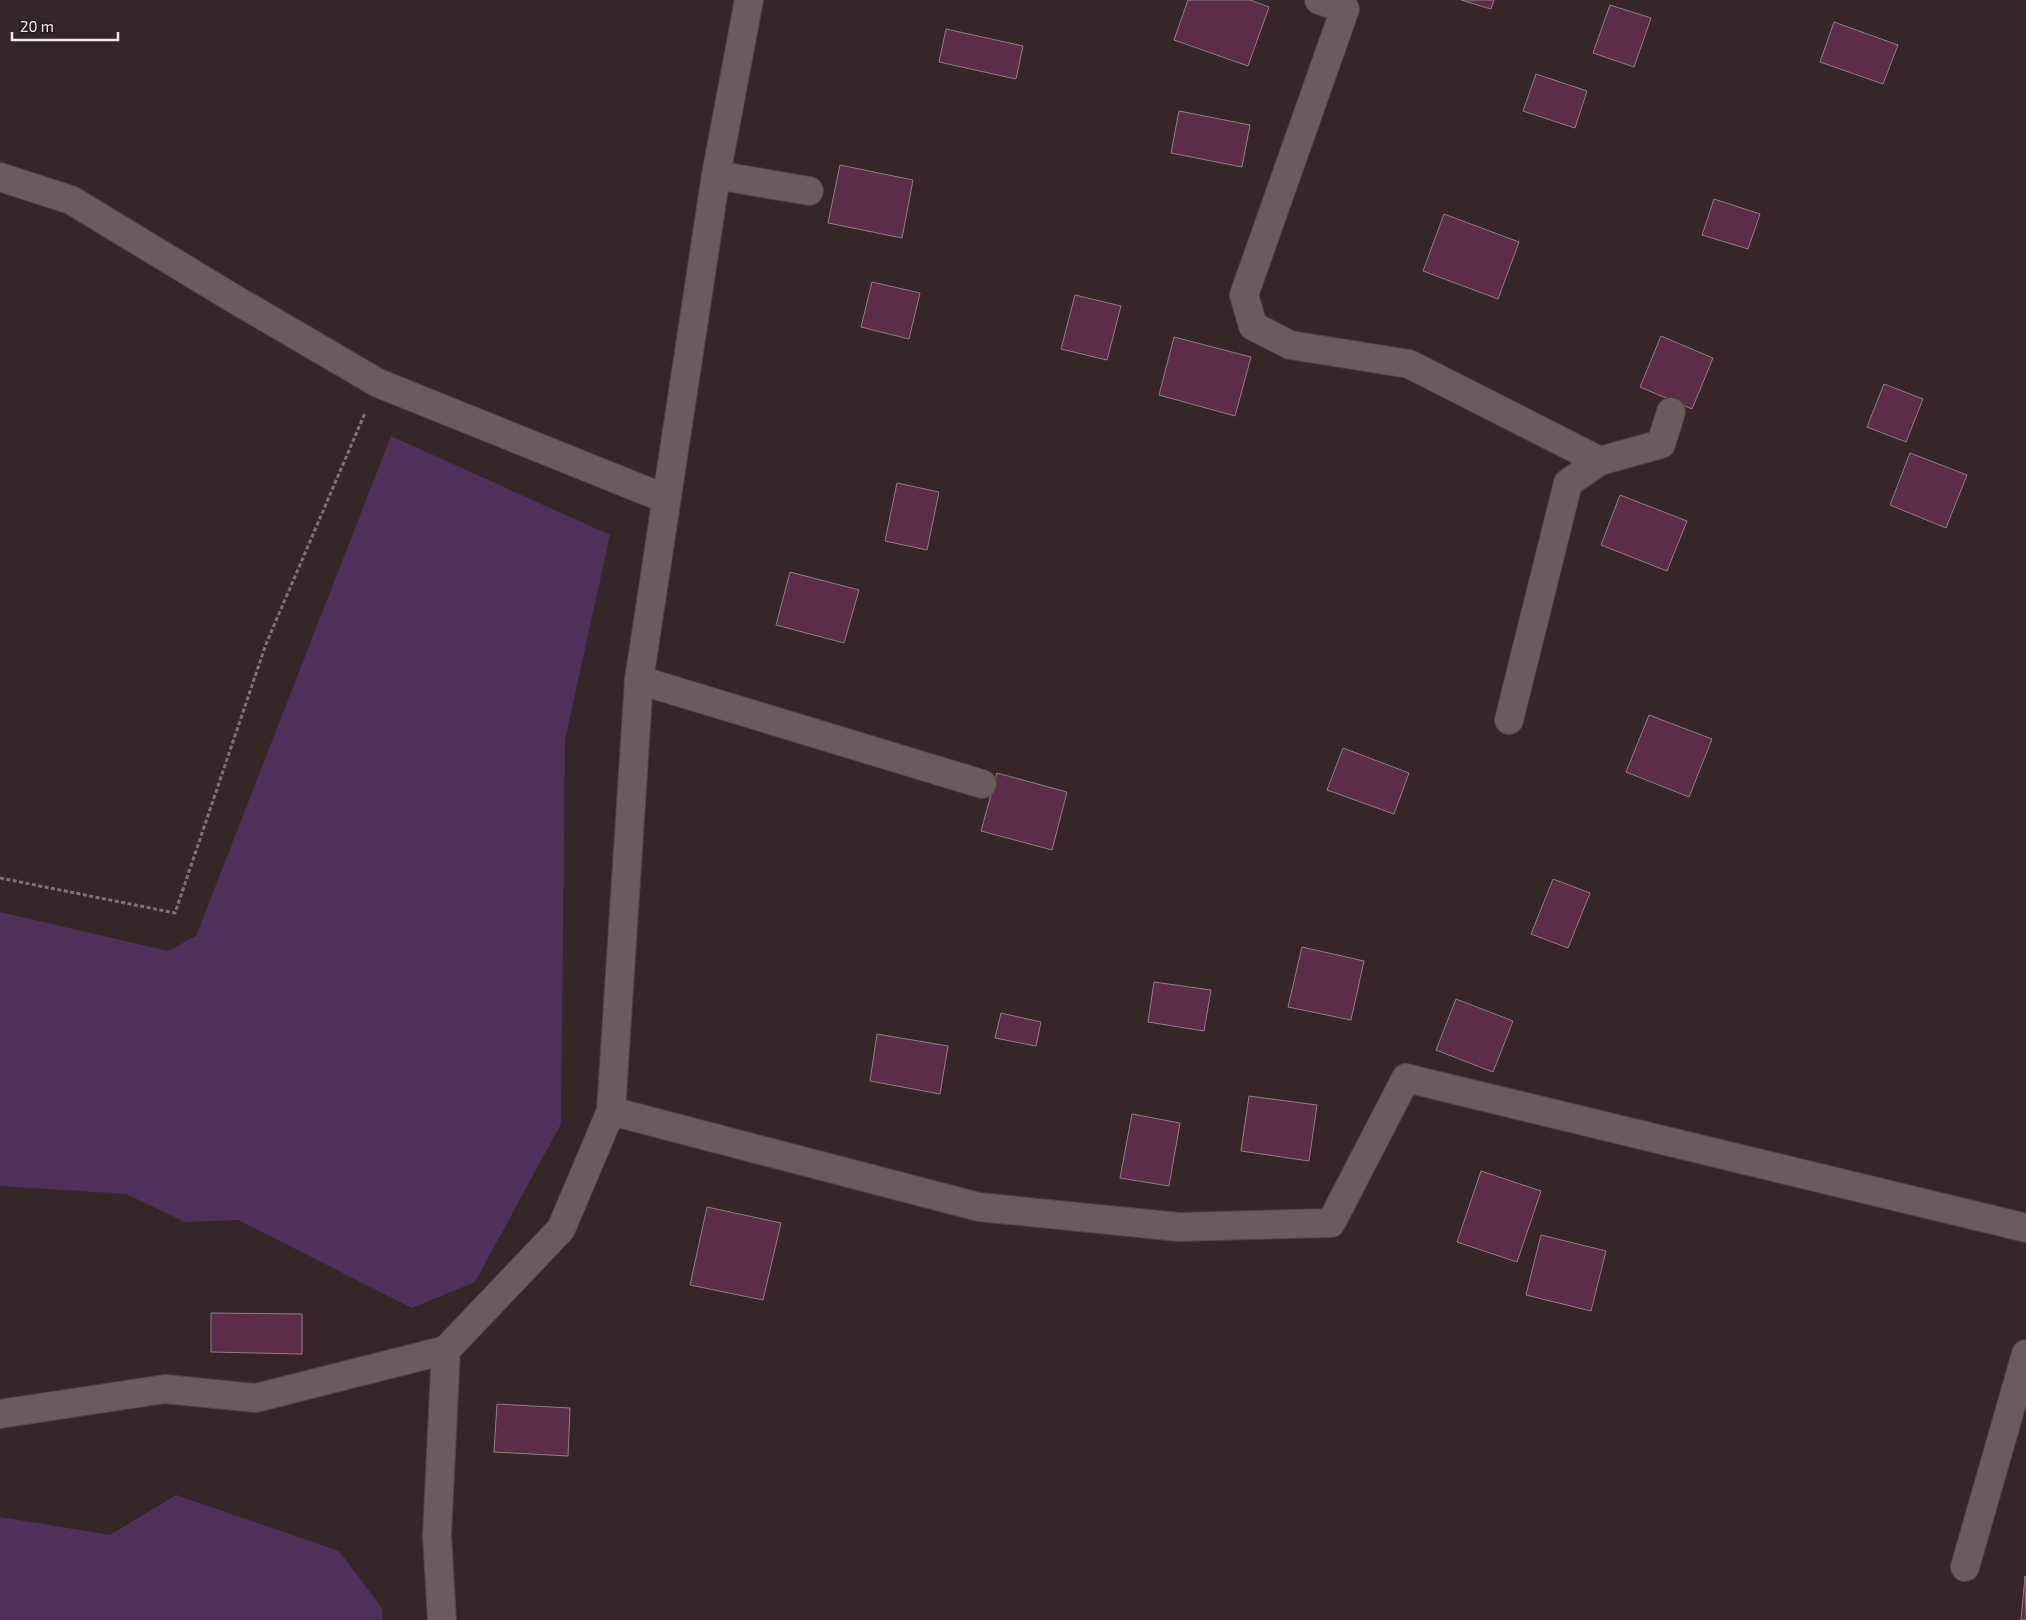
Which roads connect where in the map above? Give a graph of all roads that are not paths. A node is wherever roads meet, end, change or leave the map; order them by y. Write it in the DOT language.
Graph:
graph roads {
  1 [pos="749,0"];
  2 [pos="1319,0"];
  3 [pos="1346,4"];
  4 [pos="716,175"];
  5 [pos="0,178"];
  6 [pos="809,191"];
  7 [pos="1671,412"];
  8 [pos="1600,462"];
  9 [pos="666,499"];
  10 [pos="639,680"];
  11 [pos="1509,720"];
  12 [pos="982,784"];
  13 [pos="611,1112"];
  14 [pos="2026,1228"];
  15 [pos="446,1350"];
  16 [pos="2026,1354"];
  17 [pos="0,1414"];
  18 [pos="1964,1567"];
  19 [pos="442,1620"];
  1 -- 4 [label="street"];
  2 -- 3 [label="street"];
  3 -- 8 [label="street"];
  4 -- 6 [label="street"];
  4 -- 9 [label="street"];
  5 -- 9 [label="street"];
  7 -- 8 [label="street"];
  8 -- 11 [label="street"];
  9 -- 10 [label="street"];
  10 -- 12 [label="street"];
  10 -- 13 [label="street"];
  13 -- 14 [label="street"];
  13 -- 15 [label="street"];
  15 -- 17 [label="street"];
  15 -- 19 [label="street"];
  16 -- 18 [label="street"];
}
